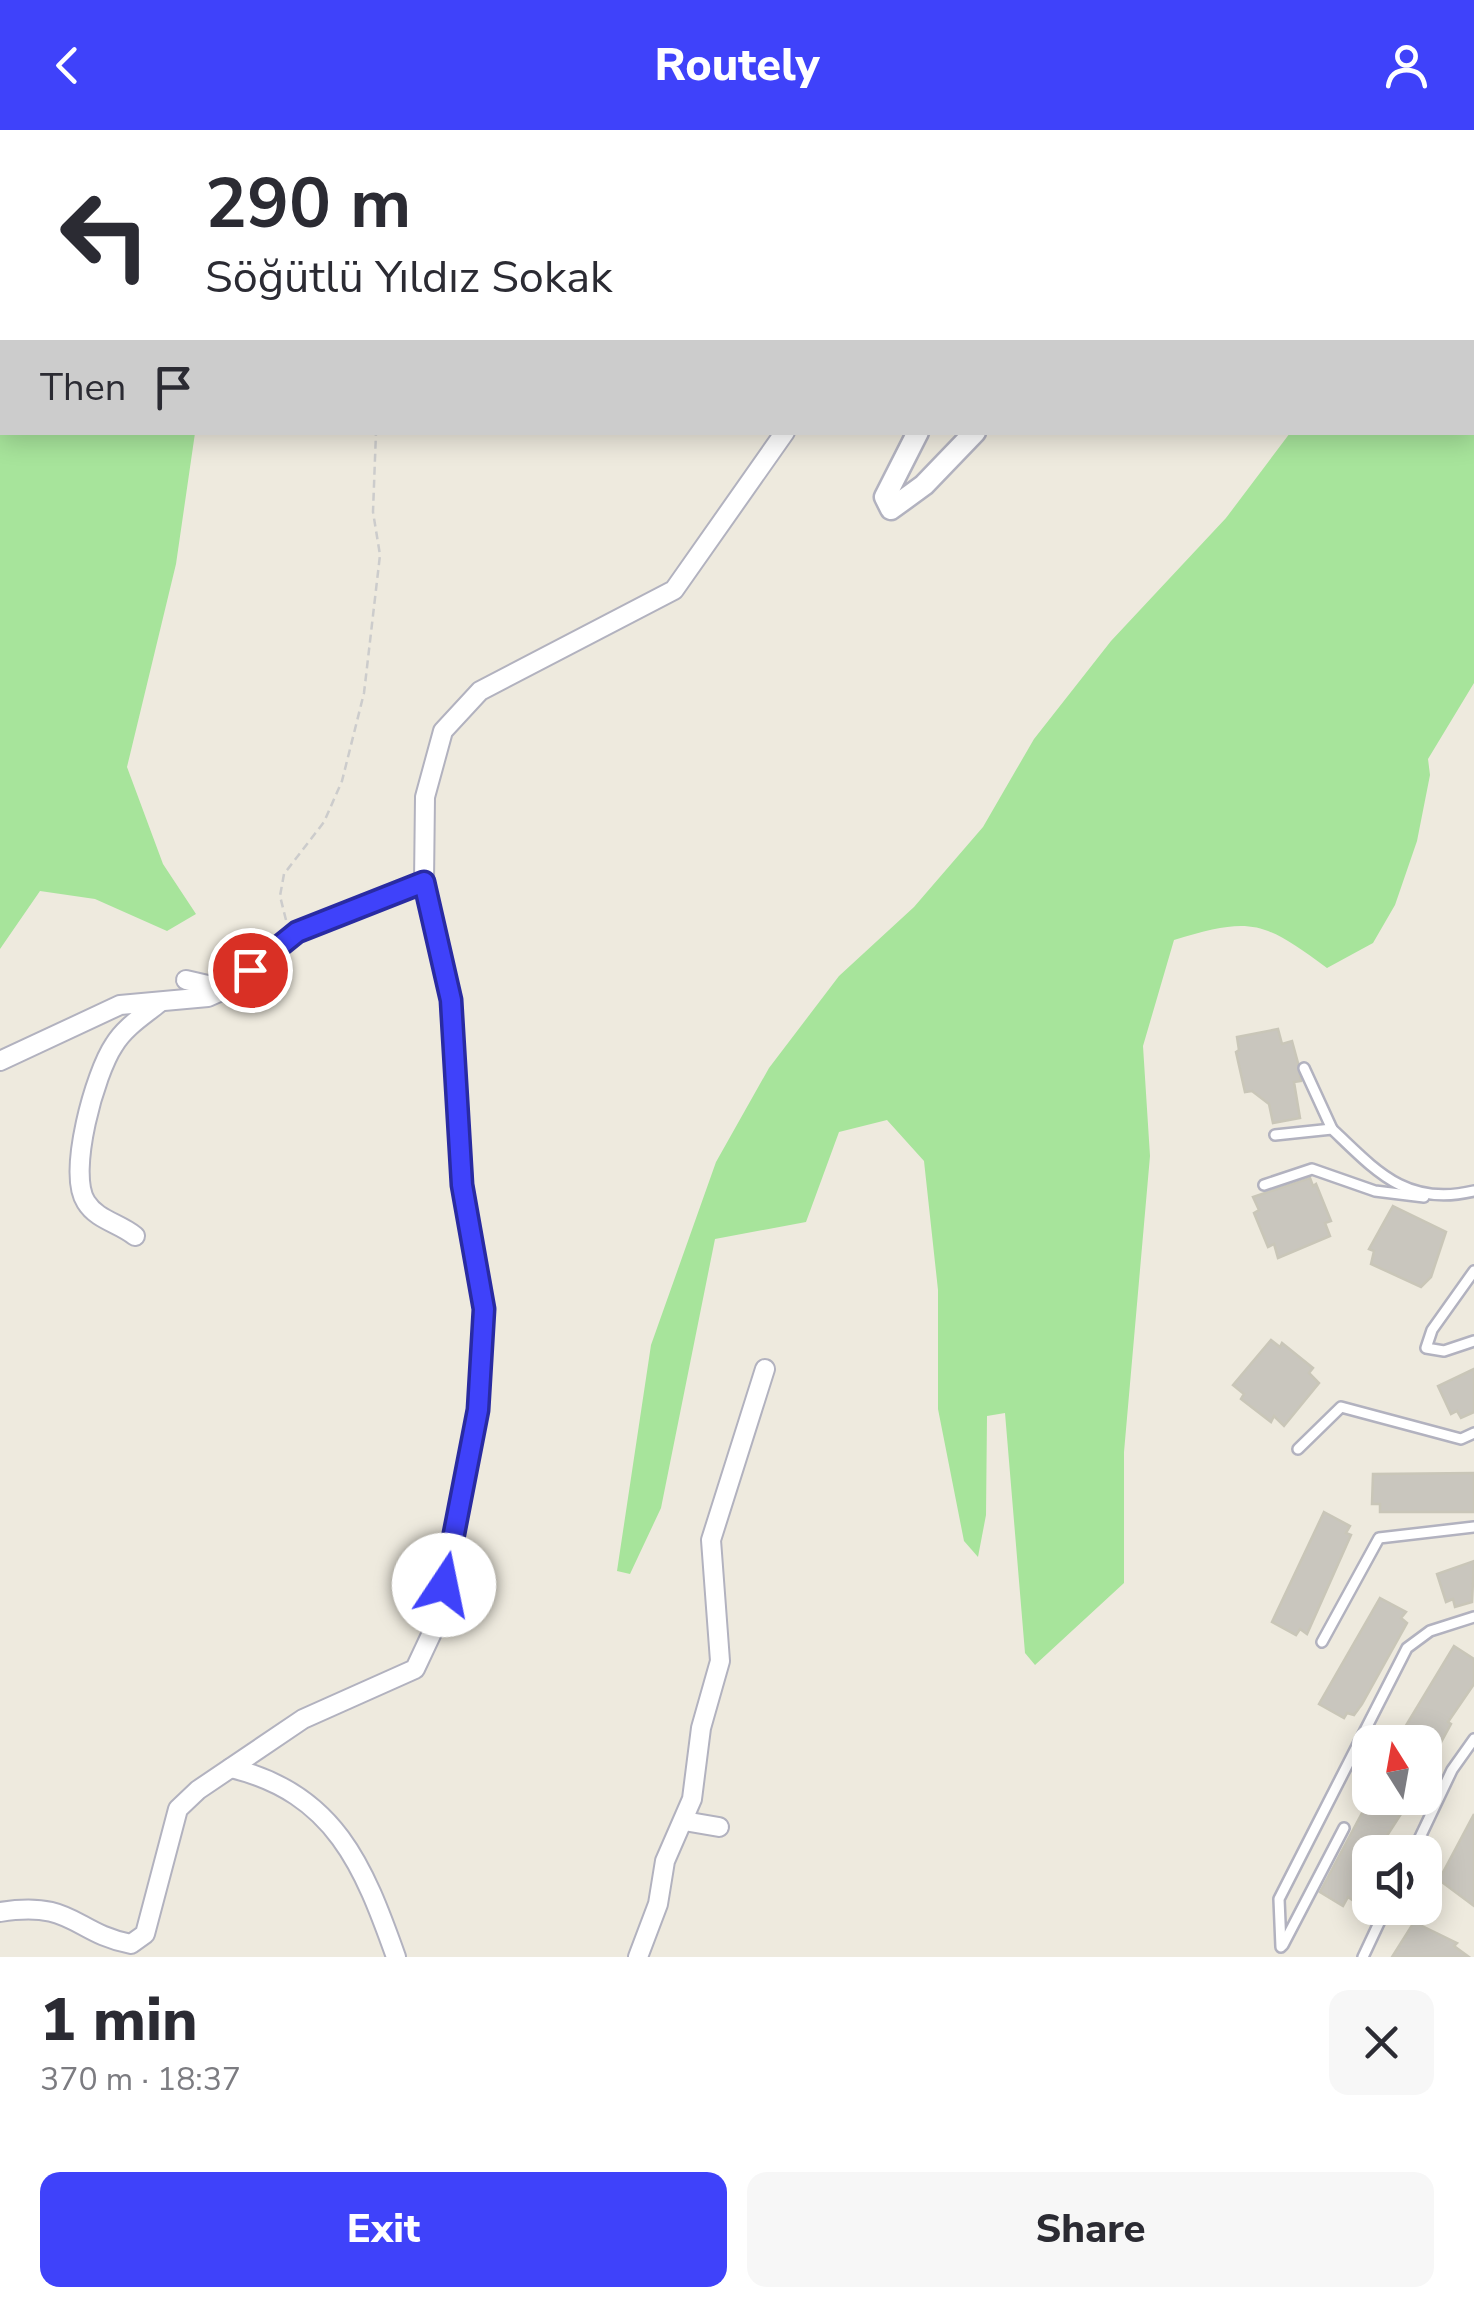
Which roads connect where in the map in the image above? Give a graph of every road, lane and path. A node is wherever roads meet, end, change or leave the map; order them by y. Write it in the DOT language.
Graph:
graph roads {
  1 [pos="376,435"];
  2 [pos="783,435"];
  3 [pos="916,435"];
  4 [pos="972,435"];
  5 [pos="424,882"];
  6 [pos="297,932"];
  7 [pos="186,980"];
  8 [pos="226,989"];
  9 [pos="159,1003"];
  10 [pos="0,1062"];
  11 [pos="1304,1068"];
  12 [pos="1332,1129"];
  13 [pos="1275,1136"];
  14 [pos="1264,1185"];
  15 [pos="1474,1191"];
  16 [pos="1442,1199"];
  17 [pos="135,1236"];
  18 [pos="1474,1271"];
  19 [pos="1474,1342"];
  20 [pos="766,1368"];
  21 [pos="1474,1433"];
  22 [pos="1298,1448"];
  23 [pos="1474,1526"];
  24 [pos="1474,1617"];
  25 [pos="1322,1642"];
  26 [pos="1474,1738"];
  27 [pos="231,1768"];
  28 [pos="684,1821"];
  29 [pos="719,1827"];
  30 [pos="1344,1828"];
  31 [pos="1421,1835"];
  32 [pos="0,1911"];
  33 [pos="1378,1925"];
  34 [pos="396,1957"];
  35 [pos="638,1957"];
  36 [pos="1363,1957"];
  1 -- 6 [label="path"];
  2 -- 5 [label="street"];
  3 -- 4 [label="street"];
  5 -- 6 [label="street"];
  5 -- 27 [label="street"];
  6 -- 8 [label="street"];
  7 -- 8 [label="street"];
  8 -- 9 [label="street"];
  9 -- 10 [label="street"];
  9 -- 17 [label="street"];
  11 -- 12 [label="lane"];
  12 -- 13 [label="lane"];
  12 -- 16 [label="lane"];
  14 -- 16 [label="lane"];
  15 -- 16 [label="lane"];
  18 -- 19 [label="lane"];
  20 -- 28 [label="street"];
  21 -- 22 [label="lane"];
  23 -- 25 [label="lane"];
  24 -- 30 [label="lane"];
  26 -- 31 [label="lane"];
  27 -- 32 [label="street"];
  27 -- 34 [label="street"];
  28 -- 29 [label="street"];
  28 -- 35 [label="street"];
  33 -- 36 [label="lane"];
}
